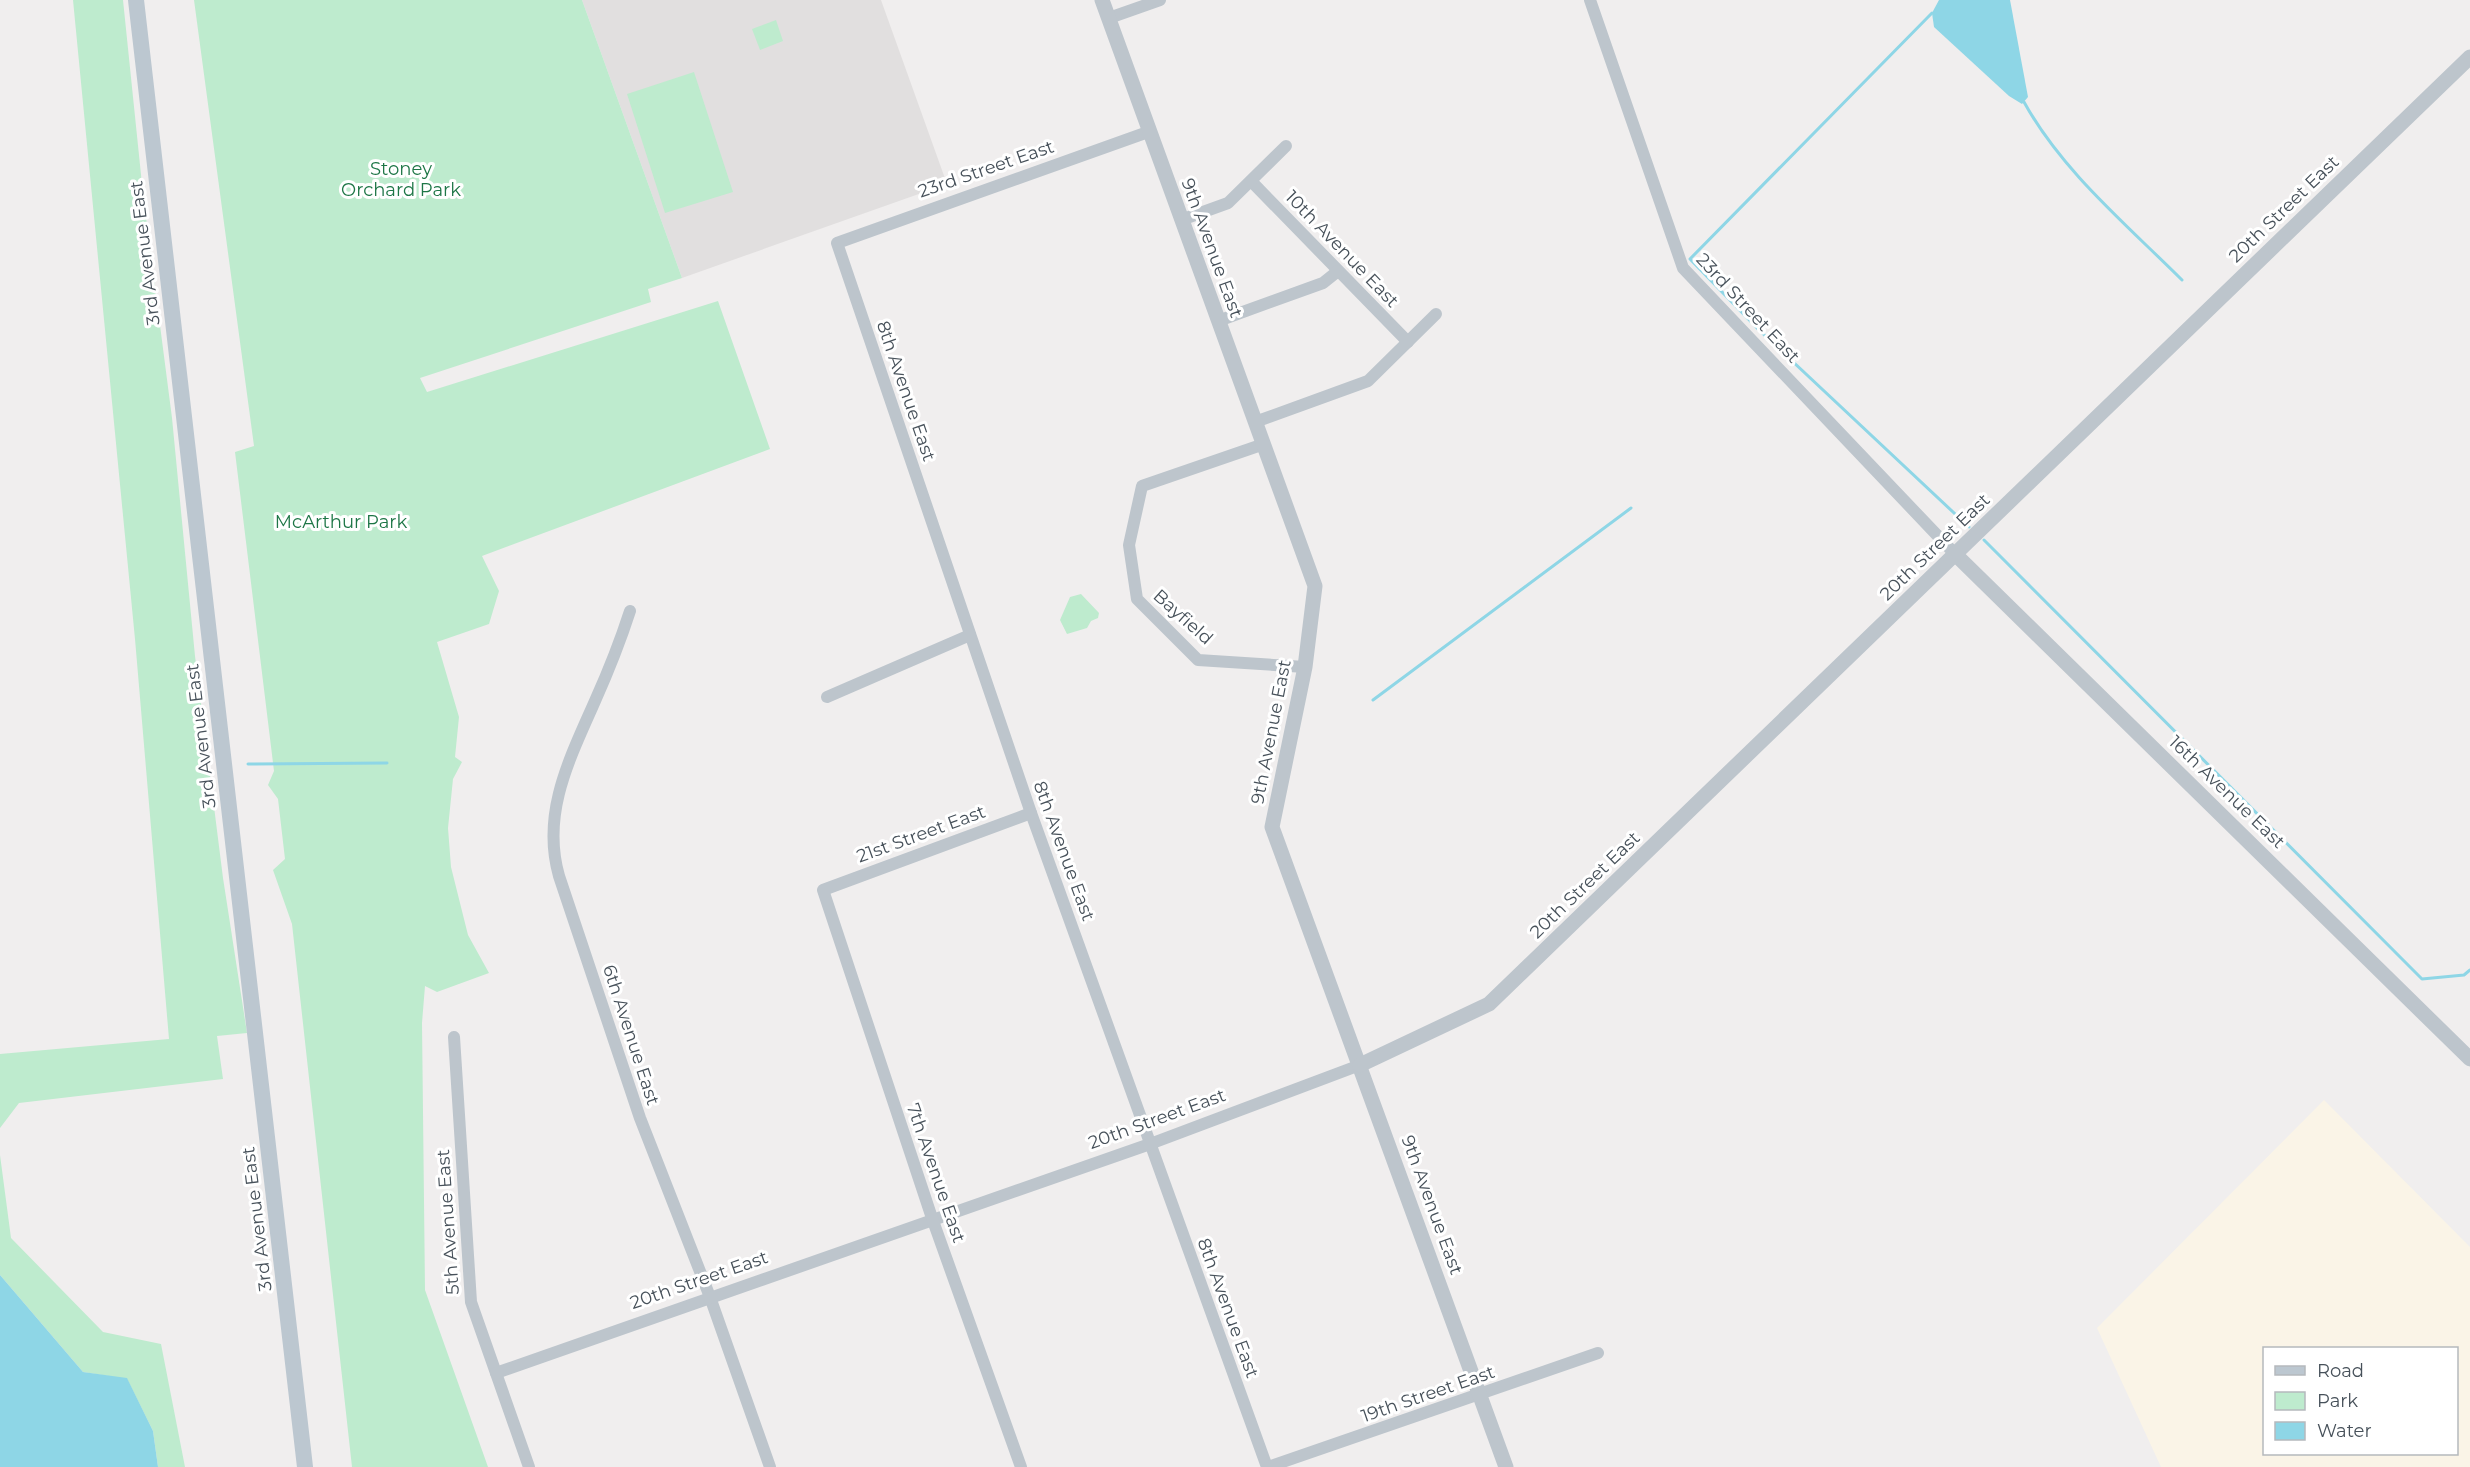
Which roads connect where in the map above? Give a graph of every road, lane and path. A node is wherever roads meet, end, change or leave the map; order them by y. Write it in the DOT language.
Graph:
graph roads {
  1 [pos="136,0"];
  2 [pos="1102,0"];
  3 [pos="1160,0"];
  4 [pos="1590,0"];
  5 [pos="1108,18"];
  6 [pos="2470,57"];
  7 [pos="1148,132"];
  8 [pos="1286,146"];
  9 [pos="1251,181"];
  10 [pos="1180,220"];
  11 [pos="837,243"];
  12 [pos="1338,271"];
  13 [pos="1436,314"];
  14 [pos="1218,321"];
  15 [pos="1408,342"];
  16 [pos="1256,422"];
  17 [pos="1264,444"];
  18 [pos="1955,554"];
  19 [pos="630,611"];
  20 [pos="970,635"];
  21 [pos="1305,667"];
  22 [pos="827,697"];
  23 [pos="1030,813"];
  24 [pos="823,890"];
  25 [pos="454,1037"];
  26 [pos="2470,1059"];
  27 [pos="1360,1065"];
  28 [pos="1150,1144"];
  29 [pos="932,1218"];
  30 [pos="710,1297"];
  31 [pos="1598,1353"];
  32 [pos="496,1373"];
  33 [pos="1481,1396"];
  34 [pos="305,1467"];
  35 [pos="529,1467"];
  36 [pos="770,1467"];
  37 [pos="1021,1467"];
  38 [pos="1267,1467"];
  39 [pos="1506,1467"];
  1 -- 34 [label="main road, 3rd Avenue East"];
  2 -- 5 [label="street, 9th Avenue East"];
  3 -- 5 [label="street"];
  4 -- 18 [label="street, 23rd Street East"];
  5 -- 7 [label="street, 9th Avenue East"];
  6 -- 18 [label="street, 20th Street East"];
  7 -- 10 [label="street, 9th Avenue East"];
  7 -- 11 [label="street, 23rd Street East"];
  8 -- 9 [label="street"];
  9 -- 10 [label="street"];
  9 -- 12 [label="street, 10th Avenue East"];
  10 -- 14 [label="street, 9th Avenue East"];
  11 -- 20 [label="street, 8th Avenue East"];
  12 -- 14 [label="street"];
  12 -- 15 [label="street, 10th Avenue East"];
  13 -- 15 [label="street"];
  14 -- 16 [label="street, 9th Avenue East"];
  15 -- 16 [label="street"];
  16 -- 17 [label="street, 9th Avenue East"];
  17 -- 21 [label="street, 9th Avenue East"];
  17 -- 21 [label="street, Bayfield"];
  18 -- 26 [label="street, 16th Avenue East"];
  18 -- 27 [label="street, 20th Street East"];
  19 -- 30 [label="street, 6th Avenue East"];
  20 -- 22 [label="street"];
  20 -- 23 [label="street, 8th Avenue East"];
  21 -- 27 [label="street, 9th Avenue East"];
  23 -- 24 [label="street, 21st Street East"];
  23 -- 28 [label="street, 8th Avenue East"];
  24 -- 29 [label="street, 7th Avenue East"];
  25 -- 32 [label="street, 5th Avenue East"];
  27 -- 28 [label="street, 20th Street East"];
  27 -- 33 [label="street, 9th Avenue East"];
  28 -- 29 [label="street, 20th Street East"];
  28 -- 38 [label="street, 8th Avenue East"];
  29 -- 30 [label="street, 20th Street East"];
  29 -- 37 [label="street, 7th Avenue East"];
  30 -- 32 [label="street, 20th Street East"];
  30 -- 36 [label="street, 6th Avenue East"];
  31 -- 33 [label="street, 19th Street East"];
  32 -- 35 [label="street, 5th Avenue East"];
  33 -- 38 [label="street, 19th Street East"];
  33 -- 39 [label="street, 9th Avenue East"];
}
